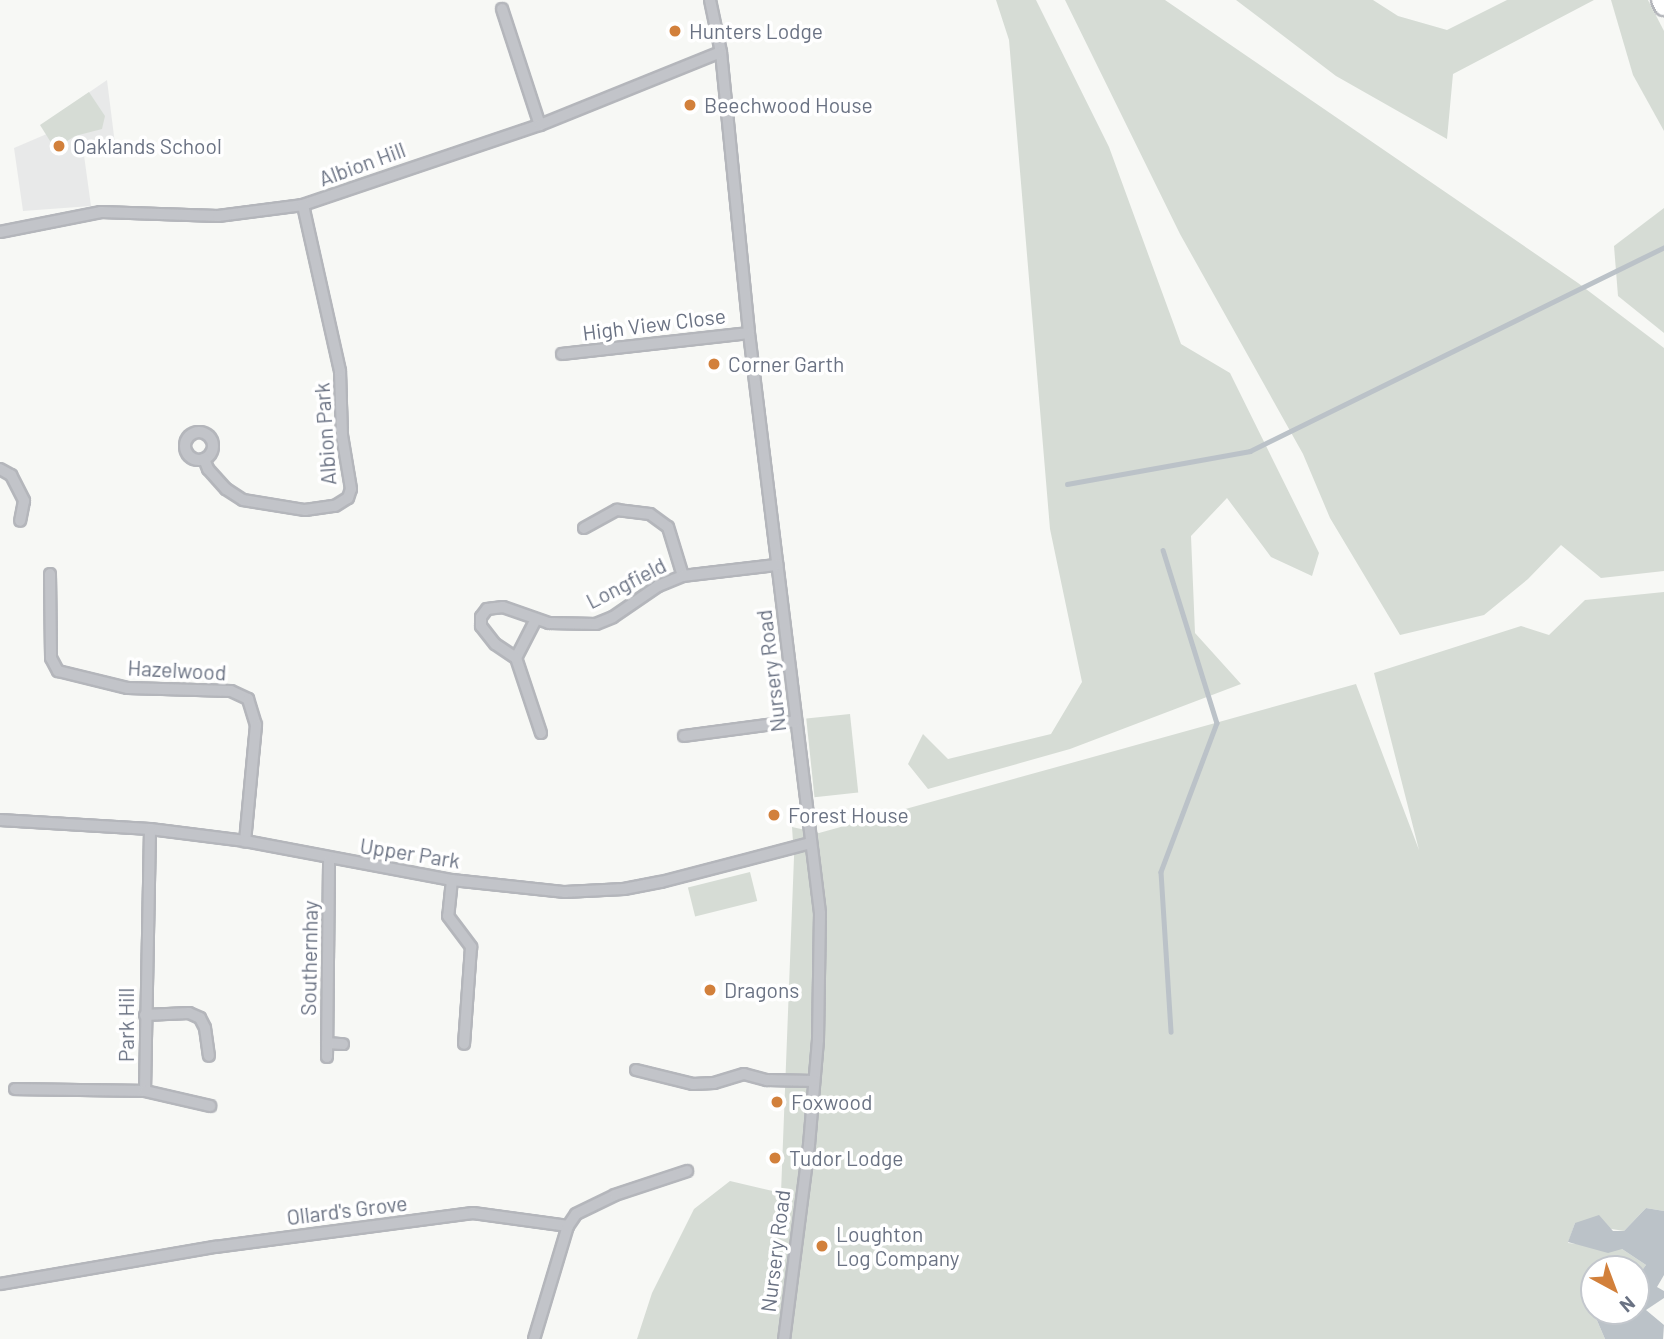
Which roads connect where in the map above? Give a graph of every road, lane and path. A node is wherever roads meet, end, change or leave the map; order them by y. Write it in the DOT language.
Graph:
graph roads {
  1 [pos="710,0"];
  2 [pos="1661,0"];
  3 [pos="1664,6"];
  4 [pos="502,9"];
  5 [pos="721,52"];
  6 [pos="540,125"];
  7 [pos="303,205"];
  8 [pos="0,232"];
  9 [pos="749,332"];
  10 [pos="562,354"];
  11 [pos="204,459"];
  12 [pos="0,469"];
  13 [pos="20,521"];
  14 [pos="584,528"];
  15 [pos="777,565"];
  16 [pos="50,574"];
  17 [pos="683,576"];
  18 [pos="535,621"];
  19 [pos="516,658"];
  20 [pos="796,720"];
  21 [pos="541,733"];
  22 [pos="684,736"];
  23 [pos="0,820"];
  24 [pos="149,829"];
  25 [pos="245,841"];
  26 [pos="811,843"];
  27 [pos="329,860"];
  28 [pos="452,880"];
  29 [pos="145,1015"];
  30 [pos="327,1044"];
  31 [pos="343,1044"];
  32 [pos="464,1044"];
  33 [pos="209,1056"];
  34 [pos="327,1057"];
  35 [pos="636,1070"];
  36 [pos="814,1081"];
  37 [pos="15,1089"];
  38 [pos="145,1091"];
  39 [pos="210,1107"];
  40 [pos="687,1171"];
  41 [pos="568,1226"];
  42 [pos="0,1284"];
  43 [pos="534,1339"];
  44 [pos="784,1339"];
  1 -- 5 [label="street, Nursery Road"];
  2 -- 3 [label="main road"];
  4 -- 6 [label="street"];
  5 -- 6 [label="street, Albion Hill"];
  5 -- 9 [label="street, Nursery Road"];
  6 -- 7 [label="street, Albion Hill"];
  7 -- 8 [label="street, Albion Hill"];
  7 -- 11 [label="street, Albion Park"];
  9 -- 10 [label="street, High View Close"];
  9 -- 15 [label="street, Nursery Road"];
  12 -- 13 [label="street"];
  14 -- 17 [label="street"];
  15 -- 17 [label="street, Longfield"];
  15 -- 20 [label="street, Nursery Road"];
  16 -- 25 [label="street, Hazelwood"];
  17 -- 18 [label="street, Longfield"];
  18 -- 19 [label="street"];
  18 -- 19 [label="street, Longfield"];
  19 -- 21 [label="street"];
  20 -- 22 [label="street"];
  20 -- 26 [label="street, Nursery Road"];
  23 -- 24 [label="street, Upper Park"];
  24 -- 25 [label="street, Upper Park"];
  24 -- 29 [label="street, Park Hill"];
  25 -- 27 [label="street, Upper Park"];
  26 -- 28 [label="street, Upper Park"];
  26 -- 36 [label="street, Nursery Road"];
  27 -- 28 [label="street, Upper Park"];
  27 -- 30 [label="street, Southernhay"];
  28 -- 32 [label="street"];
  29 -- 33 [label="street"];
  29 -- 38 [label="street, Park Hill"];
  30 -- 31 [label="street"];
  30 -- 34 [label="street, Southernhay"];
  35 -- 36 [label="street"];
  36 -- 44 [label="street, Nursery Road"];
  37 -- 38 [label="street, Park Hill"];
  38 -- 39 [label="street"];
  40 -- 41 [label="street"];
  41 -- 42 [label="street, Ollard's Grove"];
  41 -- 43 [label="street"];
}
